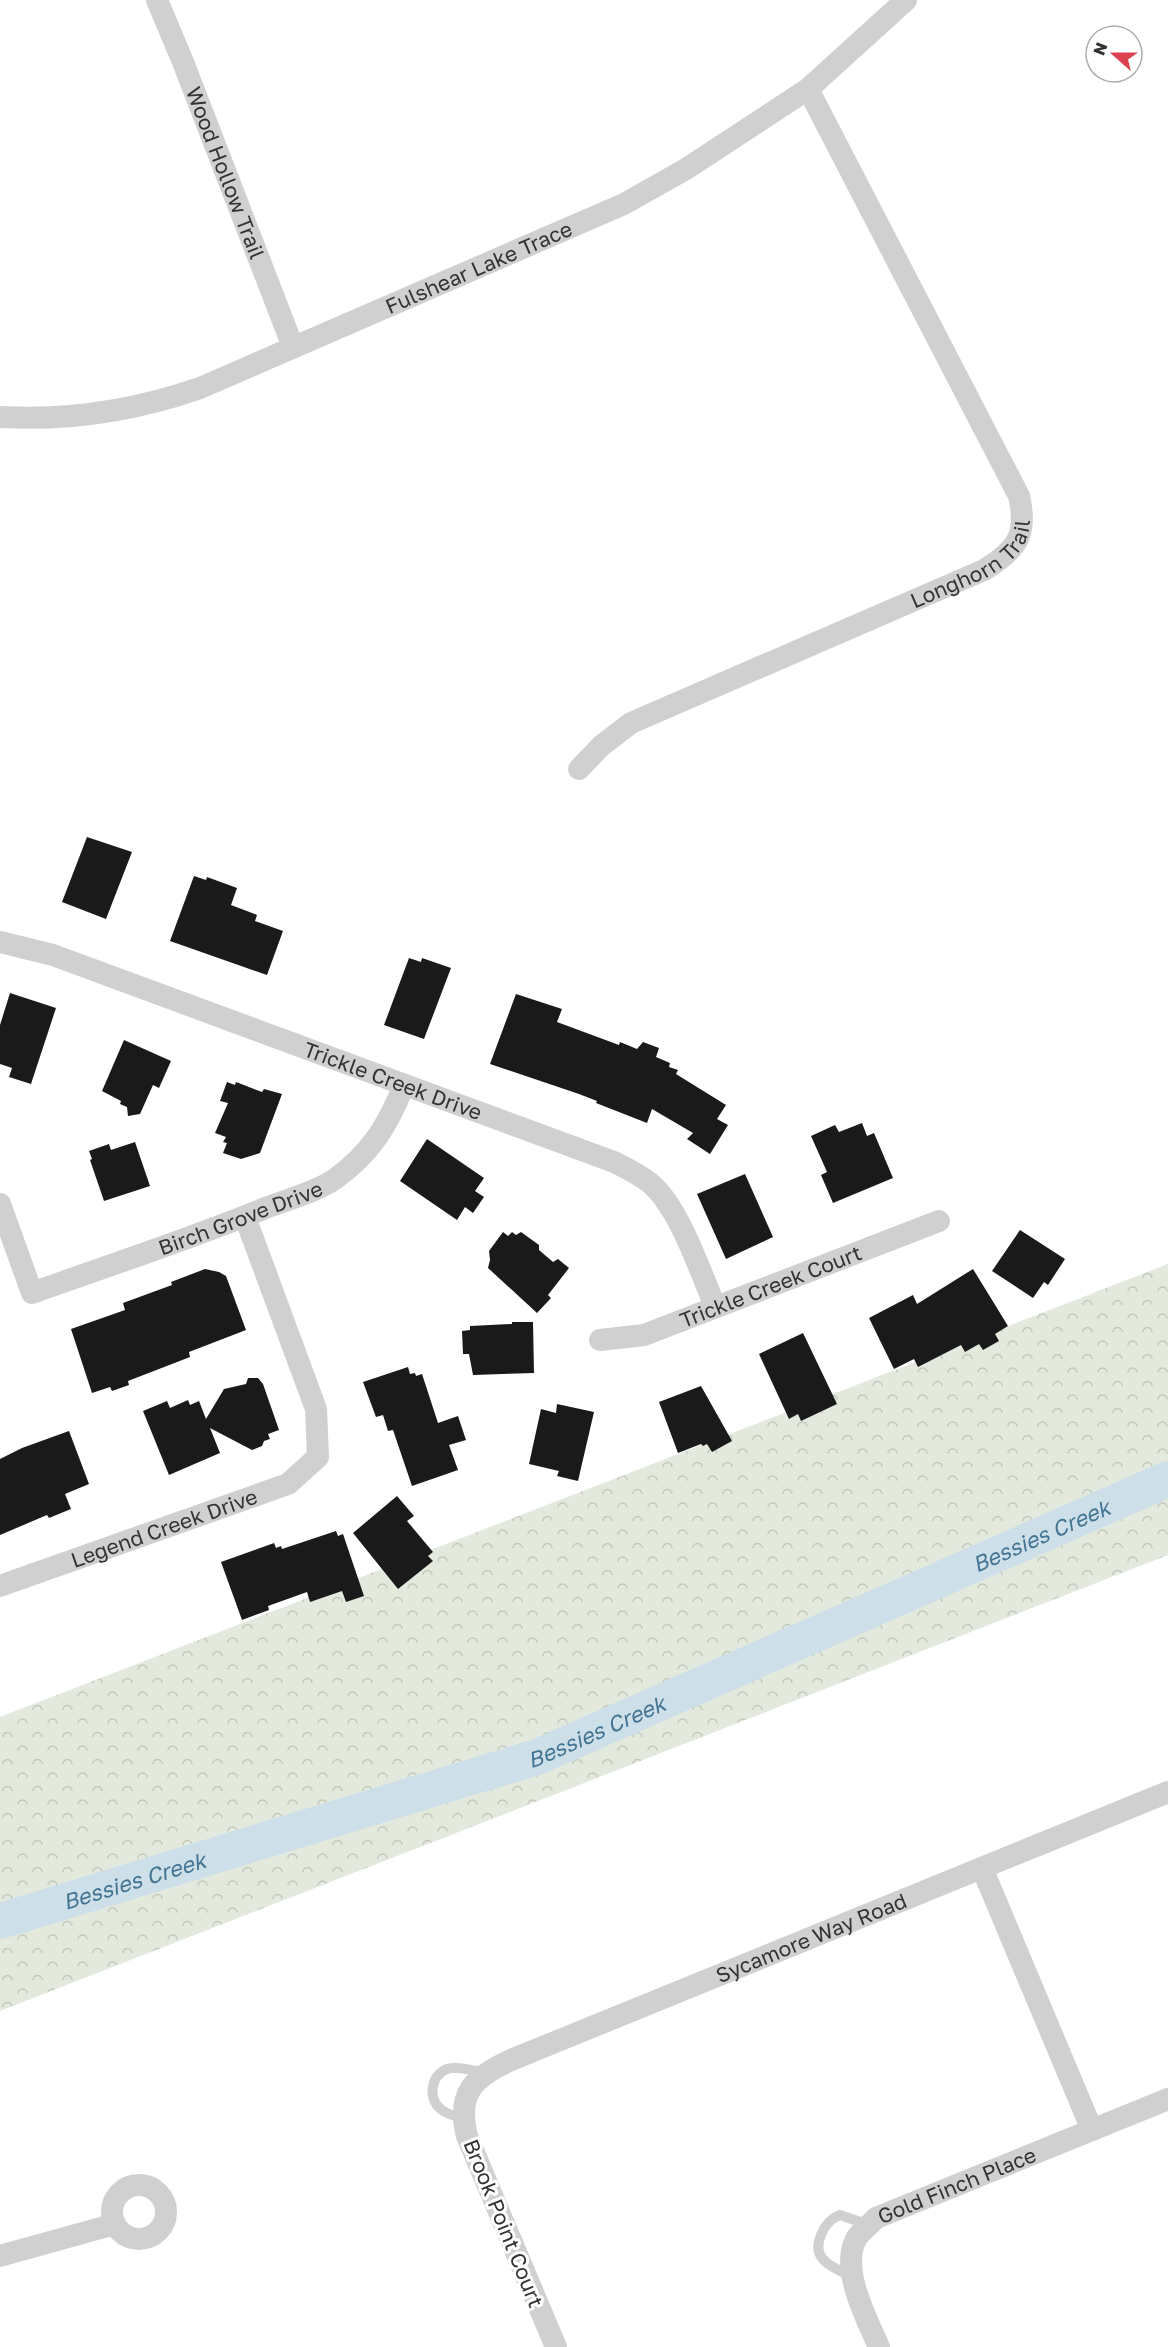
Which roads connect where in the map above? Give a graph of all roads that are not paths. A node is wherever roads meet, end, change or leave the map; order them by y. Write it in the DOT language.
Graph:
graph roads {
  1 [pos="157,0"];
  2 [pos="906,0"];
  3 [pos="808,89"];
  4 [pos="293,347"];
  5 [pos="0,417"];
  6 [pos="579,769"];
  7 [pos="0,942"];
  8 [pos="404,1085"];
  9 [pos="0,1204"];
  10 [pos="245,1217"];
  11 [pos="939,1221"];
  12 [pos="715,1306"];
  13 [pos="600,1340"];
  14 [pos="0,1586"];
  15 [pos="1168,1792"];
  16 [pos="982,1868"];
  17 [pos="486,2073"];
  18 [pos="466,2096"];
  19 [pos="1168,2099"];
  20 [pos="464,2119"];
  21 [pos="1092,2130"];
  22 [pos="115,2224"];
  23 [pos="870,2225"];
  24 [pos="0,2256"];
  25 [pos="853,2277"];
  26 [pos="556,2347"];
  27 [pos="879,2347"];
  1 -- 4 [label="street, Wood Hollow Trail"];
  2 -- 3 [label="street, Fulshear Lake Trace"];
  3 -- 4 [label="street, Fulshear Lake Trace"];
  3 -- 6 [label="street, Longhorn Trail"];
  4 -- 5 [label="street, Fulshear Lake Trace"];
  7 -- 8 [label="street, Trickle Creek Drive"];
  8 -- 10 [label="street, Birch Grove Drive"];
  8 -- 12 [label="street, Trickle Creek Drive"];
  9 -- 10 [label="street, Birch Grove Drive"];
  10 -- 14 [label="street, Legend Creek Drive"];
  11 -- 12 [label="street, Trickle Creek Court"];
  12 -- 13 [label="street, Trickle Creek Court"];
  15 -- 16 [label="street, Sycamore Way Road"];
  16 -- 17 [label="street, Sycamore Way Road"];
  16 -- 21 [label="street"];
  17 -- 18 [label="street, Sycamore Way Road"];
  17 -- 20 [label="lane"];
  18 -- 20 [label="street, Brook Point Court"];
  19 -- 21 [label="street, Gold Finch Place"];
  20 -- 26 [label="street, Brook Point Court"];
  21 -- 23 [label="street, Gold Finch Place"];
  22 -- 24 [label="street"];
  23 -- 25 [label="street, Gold Finch Place"];
  23 -- 25 [label="lane"];
  25 -- 27 [label="street, Gold Finch Place"];
}
